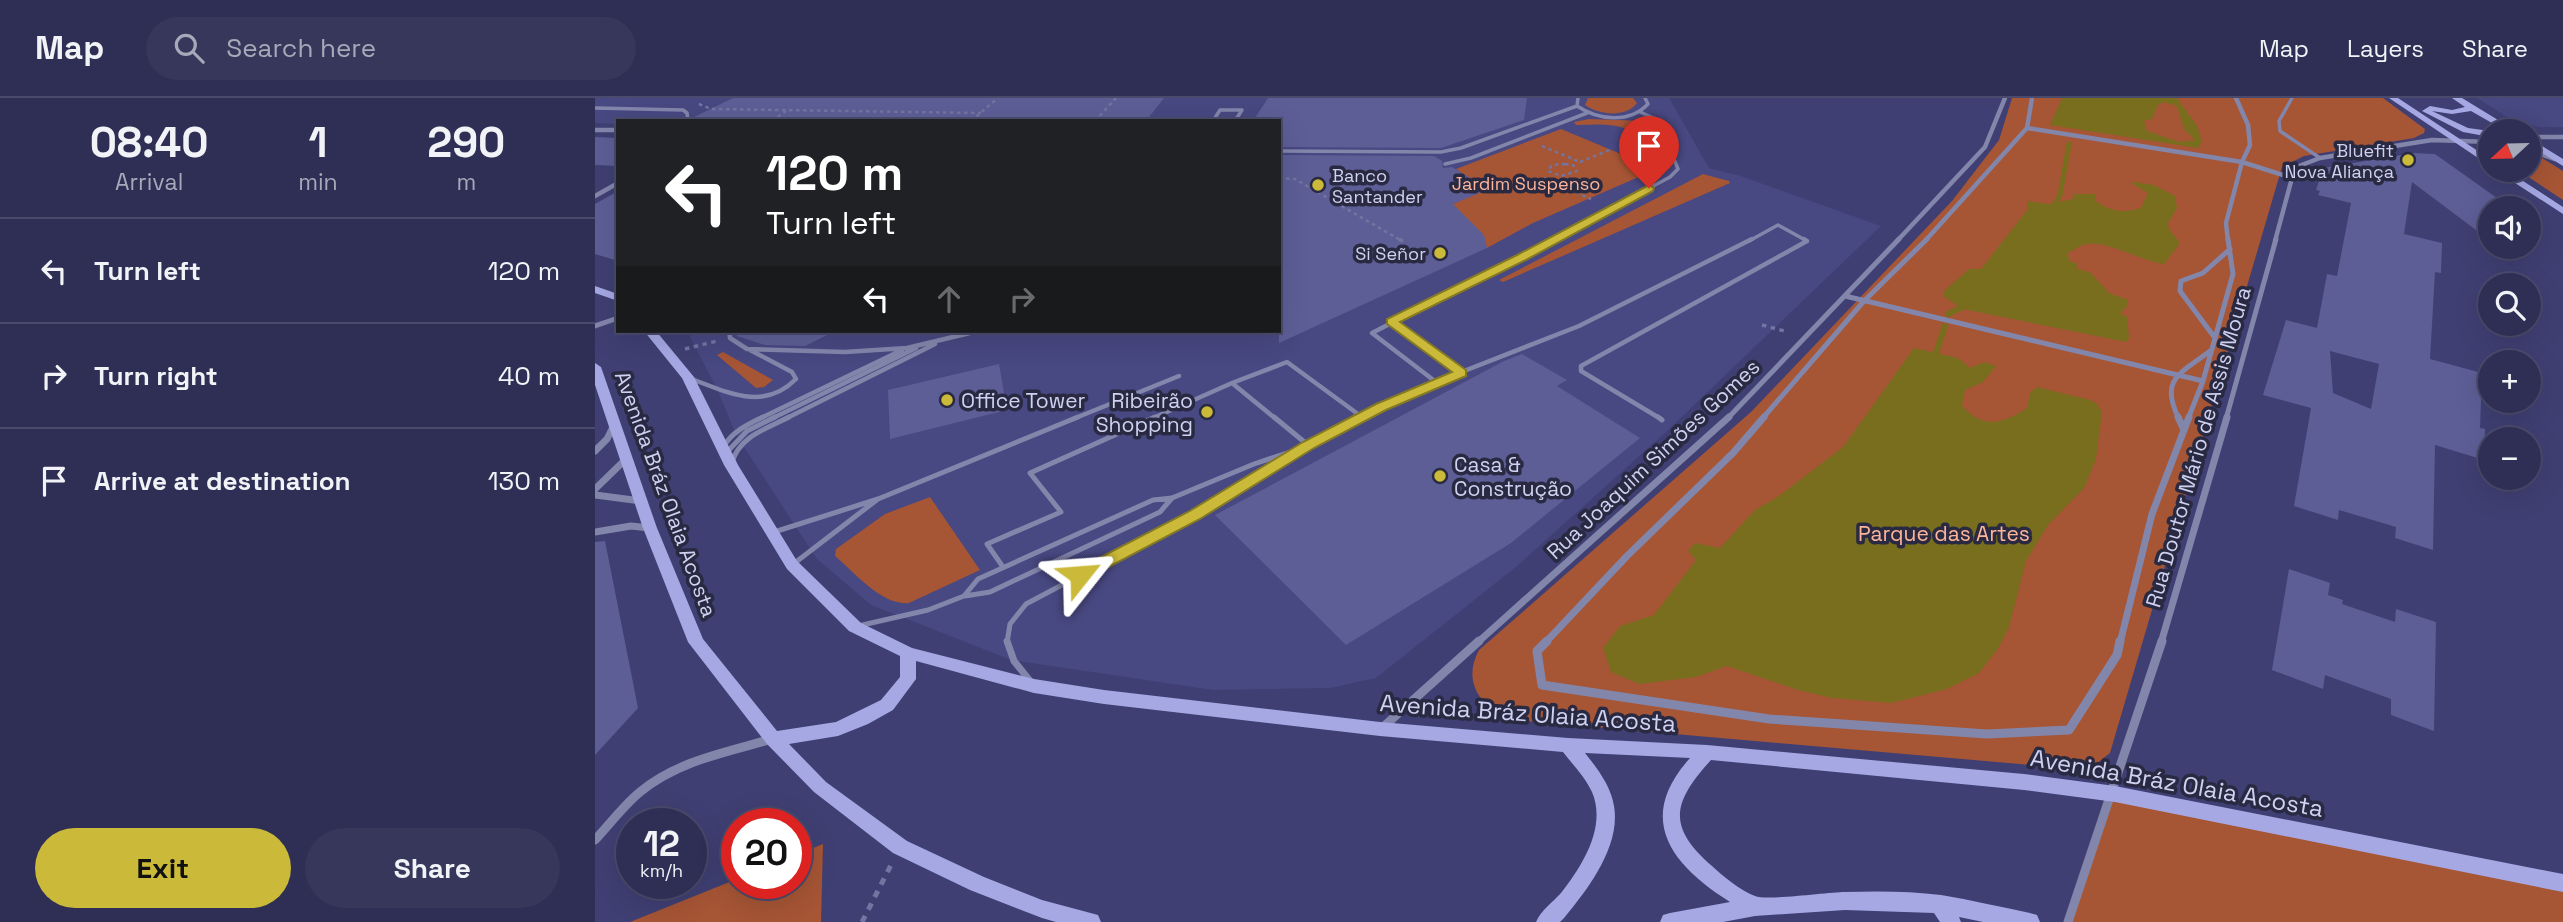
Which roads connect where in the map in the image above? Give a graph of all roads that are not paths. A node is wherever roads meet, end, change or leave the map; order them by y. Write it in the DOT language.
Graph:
graph roads {
  1 [pos="1578,98"];
  2 [pos="1645,98"];
  3 [pos="2005,98"];
  4 [pos="2032,98"];
  5 [pos="2236,98"];
  6 [pos="2292,98"];
  7 [pos="2393,98"];
  8 [pos="2403,98"];
  9 [pos="2456,98"];
  10 [pos="2412,103"];
  11 [pos="1577,106"];
  12 [pos="595,108"];
  13 [pos="2472,108"];
  14 [pos="1640,112"];
  15 [pos="1587,113"];
  16 [pos="688,119"];
  17 [pos="1214,119"];
  18 [pos="1236,119"];
  19 [pos="2491,119"];
  20 [pos="2027,128"];
  21 [pos="595,130"];
  22 [pos="616,130"];
  23 [pos="2478,131"];
  24 [pos="2563,137"];
  25 [pos="2541,138"];
  26 [pos="2453,139"];
  27 [pos="2478,141"];
  28 [pos="2541,148"];
  29 [pos="1281,151"];
  30 [pos="2541,154"];
  31 [pos="2478,155"];
  32 [pos="2320,158"];
  33 [pos="2242,162"];
  34 [pos="2561,162"];
  35 [pos="1445,164"];
  36 [pos="2292,178"];
  37 [pos="2518,182"];
  38 [pos="616,184"];
  39 [pos="595,196"];
  40 [pos="2563,211"];
  41 [pos="2230,249"];
  42 [pos="595,289"];
  43 [pos="1845,296"];
  44 [pos="616,297"];
  45 [pos="1864,301"];
  46 [pos="616,319"];
  47 [pos="1391,322"];
  48 [pos="595,326"];
  49 [pos="652,333"];
  50 [pos="729,333"];
  51 [pos="971,333"];
  52 [pos="1372,333"];
  53 [pos="2215,338"];
  54 [pos="939,342"];
  55 [pos="922,344"];
  56 [pos="907,348"];
  57 [pos="747,349"];
  58 [pos="2211,351"];
  59 [pos="595,367"];
  60 [pos="1462,373"];
  61 [pos="2178,375"];
  62 [pos="1179,376"];
  63 [pos="688,377"];
  64 [pos="2203,381"];
  65 [pos="1436,382"];
  66 [pos="1232,383"];
  67 [pos="1362,418"];
  68 [pos="614,421"];
  69 [pos="1662,421"];
  70 [pos="2184,431"];
  71 [pos="1308,445"];
  72 [pos="595,451"];
  73 [pos="727,456"];
  74 [pos="627,458"];
  75 [pos="595,489"];
  76 [pos="595,495"];
  77 [pos="1172,498"];
  78 [pos="878,499"];
  79 [pos="641,501"];
  80 [pos="650,528"];
  81 [pos="595,532"];
  82 [pos="770,533"];
  83 [pos="792,565"];
  84 [pos="1003,567"];
  85 [pos="964,596"];
  86 [pos="855,627"];
  87 [pos="908,653"];
  88 [pos="1034,686"];
  89 [pos="1380,729"];
  90 [pos="773,739"];
  91 [pos="1568,745"];
  92 [pos="1707,752"];
  93 [pos="2115,794"];
  94 [pos="595,840"];
  95 [pos="2563,883"];
  96 [pos="1939,904"];
  97 [pos="1755,907"];
  98 [pos="1091,922"];
  99 [pos="1546,922"];
  100 [pos="1670,922"];
  101 [pos="1951,922"];
  102 [pos="2029,922"];
  103 [pos="2068,922"];
  1 -- 11 [label="lane"];
  2 -- 14 [label="lane"];
  3 -- 43 [label="street, Rua Joaquim Simões Gomes"];
  4 -- 20 [label="street"];
  5 -- 33 [label="street"];
  6 -- 32 [label="lane"];
  7 -- 26 [label="street"];
  8 -- 10 [label="street"];
  9 -- 13 [label="street"];
  10 -- 13 [label="street"];
  10 -- 23 [label="street"];
  11 -- 15 [label="lane"];
  11 -- 29 [label="lane"];
  12 -- 16 [label="lane"];
  13 -- 19 [label="street"];
  14 -- 15 [label="lane"];
  14 -- 47 [label="lane"];
  15 -- 35 [label="lane"];
  17 -- 18 [label="lane"];
  20 -- 33 [label="street"];
  20 -- 45 [label="street"];
  21 -- 22 [label="street"];
  24 -- 25 [label="street"];
  26 -- 27 [label="street"];
  26 -- 31 [label="street"];
  26 -- 32 [label="street"];
  28 -- 34 [label="street"];
  30 -- 34 [label="street"];
  32 -- 36 [label="street"];
  33 -- 36 [label="street"];
  33 -- 41 [label="street"];
  36 -- 93 [label="street, Rua Doutor Mário de Assis Moura"];
  37 -- 40 [label="street"];
  38 -- 39 [label="street"];
  41 -- 53 [label="street"];
  41 -- 53 [label="street"];
  42 -- 44 [label="street"];
  43 -- 45 [label="street"];
  43 -- 89 [label="street, Rua Joaquim Simões Gomes"];
  45 -- 61 [label="street"];
  45 -- 70 [label="street"];
  46 -- 48 [label="street"];
  47 -- 52 [label="lane"];
  47 -- 60 [label="lane"];
  49 -- 63 [label="street, Avenida Bráz Olaia Acosta"];
  50 -- 57 [label="lane"];
  51 -- 54 [label="lane"];
  52 -- 65 [label="lane"];
  53 -- 58 [label="street"];
  54 -- 55 [label="lane"];
  54 -- 73 [label="lane"];
  55 -- 56 [label="lane"];
  55 -- 73 [label="lane"];
  56 -- 57 [label="lane"];
  56 -- 73 [label="lane"];
  57 -- 63 [label="lane"];
  58 -- 61 [label="street"];
  58 -- 64 [label="street"];
  59 -- 68 [label="street, Avenida Bráz Olaia Acosta"];
  60 -- 65 [label="lane"];
  60 -- 69 [label="lane"];
  61 -- 64 [label="street"];
  61 -- 70 [label="street"];
  62 -- 78 [label="lane"];
  63 -- 73 [label="street, Avenida Bráz Olaia Acosta"];
  64 -- 70 [label="street"];
  65 -- 67 [label="lane"];
  66 -- 67 [label="lane"];
  66 -- 71 [label="lane"];
  66 -- 84 [label="lane"];
  67 -- 71 [label="lane"];
  68 -- 72 [label="street"];
  68 -- 74 [label="street, Avenida Bráz Olaia Acosta"];
  71 -- 77 [label="lane"];
  71 -- 88 [label="lane"];
  73 -- 82 [label="street, Avenida Bráz Olaia Acosta"];
  74 -- 75 [label="street"];
  74 -- 79 [label="street, Avenida Bráz Olaia Acosta"];
  76 -- 79 [label="street"];
  77 -- 84 [label="lane"];
  77 -- 85 [label="lane"];
  78 -- 82 [label="lane"];
  78 -- 83 [label="lane"];
  79 -- 80 [label="street, Avenida Bráz Olaia Acosta"];
  80 -- 81 [label="street"];
  80 -- 90 [label="street, Avenida Bráz Olaia Acosta"];
  82 -- 83 [label="street, Avenida Bráz Olaia Acosta"];
  83 -- 86 [label="street, Avenida Bráz Olaia Acosta"];
  84 -- 85 [label="lane"];
  85 -- 86 [label="lane"];
  86 -- 87 [label="street, Avenida Bráz Olaia Acosta"];
  87 -- 88 [label="street, Avenida Bráz Olaia Acosta"];
  87 -- 90 [label="street"];
  88 -- 89 [label="street, Avenida Bráz Olaia Acosta"];
  89 -- 91 [label="street, Avenida Bráz Olaia Acosta"];
  90 -- 94 [label="street"];
  90 -- 98 [label="street, Avenida Bráz Olaia Acosta"];
  91 -- 92 [label="street, Avenida Bráz Olaia Acosta"];
  91 -- 99 [label="street"];
  92 -- 93 [label="street, Avenida Bráz Olaia Acosta"];
  92 -- 97 [label="street"];
  93 -- 95 [label="street, Avenida Bráz Olaia Acosta"];
  93 -- 103 [label="street, Rua Doutor Mário de Assis Moura"];
  96 -- 97 [label="street"];
  96 -- 101 [label="street"];
  96 -- 102 [label="street"];
  97 -- 100 [label="street"];
}
